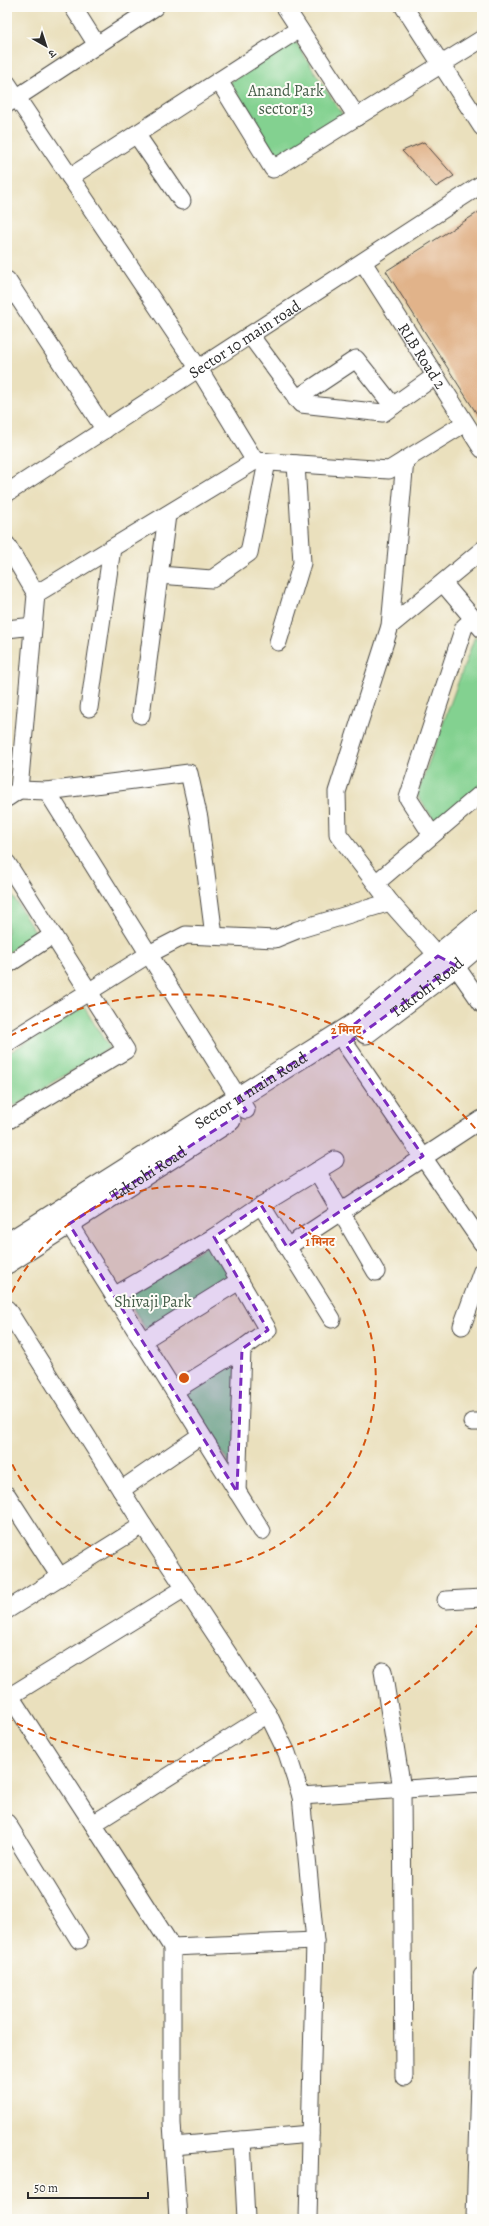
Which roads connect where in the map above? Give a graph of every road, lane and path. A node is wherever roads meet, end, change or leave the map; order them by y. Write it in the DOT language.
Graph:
graph roads {
  1 [pos="72,7"];
  2 [pos="155,7"];
  3 [pos="285,7"];
  4 [pos="404,7"];
  5 [pos="299,29"];
  6 [pos="482,39"];
  7 [pos="97,45"];
  8 [pos="441,64"];
  9 [pos="218,81"];
  10 [pos="7,83"];
  11 [pos="11,101"];
  12 [pos="357,117"];
  13 [pos="482,127"];
  14 [pos="136,134"];
  15 [pos="70,177"];
  16 [pos="482,184"];
  17 [pos="182,201"];
  18 [pos="363,262"];
  19 [pos="7,280"];
  20 [pos="250,335"];
  21 [pos="198,369"];
  22 [pos="435,376"];
  23 [pos="296,399"];
  24 [pos="393,406"];
  25 [pos="465,423"];
  26 [pos="105,430"];
  27 [pos="482,449"];
  28 [pos="405,460"];
  29 [pos="261,462"];
  30 [pos="296,464"];
  31 [pos="7,493"];
  32 [pos="167,515"];
  33 [pos="7,545"];
  34 [pos="112,548"];
  35 [pos="482,550"];
  36 [pos="159,575"];
  37 [pos="443,583"];
  38 [pos="36,594"];
  39 [pos="478,624"];
  40 [pos="33,626"];
  41 [pos="390,626"];
  42 [pos="7,629"];
  43 [pos="278,642"];
  44 [pos="89,708"];
  45 [pos="141,715"];
  46 [pos="47,791"];
  47 [pos="482,793"];
  48 [pos="13,794"];
  49 [pos="432,835"];
  50 [pos="7,863"];
  51 [pos="376,883"];
  52 [pos="390,902"];
  53 [pos="482,919"];
  54 [pos="54,935"];
  55 [pos="214,936"];
  56 [pos="482,942"];
  57 [pos="149,954"];
  58 [pos="447,960"];
  59 [pos="7,965"];
  60 [pos="90,992"];
  61 [pos="482,1004"];
  62 [pos="7,1043"];
  63 [pos="346,1045"];
  64 [pos="242,1104"];
  65 [pos="9,1116"];
  66 [pos="480,1123"];
  67 [pos="423,1156"];
  68 [pos="335,1160"];
  69 [pos="317,1171"];
  70 [pos="260,1205"];
  71 [pos="342,1211"];
  72 [pos="69,1224"];
  73 [pos="214,1237"];
  74 [pos="482,1243"];
  75 [pos="7,1244"];
  76 [pos="287,1247"];
  77 [pos="7,1263"];
  78 [pos="482,1271"];
  79 [pos="376,1272"];
  80 [pos="239,1281"];
  81 [pos="114,1296"];
  82 [pos="7,1309"];
  83 [pos="332,1319"];
  84 [pos="462,1326"];
  85 [pos="142,1341"];
  86 [pos="242,1348"];
  87 [pos="174,1391"];
  88 [pos="201,1435"];
  89 [pos="121,1490"];
  90 [pos="237,1492"];
  91 [pos="7,1495"];
  92 [pos="143,1525"];
  93 [pos="262,1531"];
  94 [pos="60,1577"];
  95 [pos="185,1588"];
  96 [pos="482,1598"];
  97 [pos="446,1600"];
  98 [pos="7,1610"];
  99 [pos="383,1670"];
  100 [pos="8,1697"];
  101 [pos="268,1714"];
  102 [pos="482,1784"];
  103 [pos="402,1789"];
  104 [pos="300,1796"];
  105 [pos="7,1823"];
  106 [pos="93,1824"];
  107 [pos="79,1940"];
  108 [pos="315,1941"];
  109 [pos="172,1947"];
  110 [pos="482,1976"];
  111 [pos="404,2077"];
  112 [pos="310,2134"];
  113 [pos="242,2140"];
  114 [pos="174,2146"];
  115 [pos="178,2219"];
  116 [pos="246,2219"];
  117 [pos="308,2219"];
  118 [pos="475,2219"];
  1 -- 7 [label="street"];
  2 -- 7 [label="street"];
  3 -- 5 [label="street"];
  4 -- 8 [label="street"];
  5 -- 9 [label="street"];
  5 -- 12 [label="street"];
  6 -- 8 [label="street"];
  7 -- 11 [label="street"];
  8 -- 12 [label="street"];
  8 -- 13 [label="street"];
  9 -- 12 [label="street"];
  9 -- 14 [label="street"];
  10 -- 11 [label="street"];
  11 -- 15 [label="street"];
  14 -- 15 [label="street"];
  14 -- 17 [label="street"];
  15 -- 21 [label="street"];
  16 -- 18 [label="street, Sector 10 main road"];
  18 -- 20 [label="street, Sector 10 main road"];
  18 -- 22 [label="street, RLB Road 2"];
  19 -- 26 [label="street"];
  20 -- 21 [label="street, Sector 10 main road"];
  20 -- 23 [label="street"];
  21 -- 26 [label="street, Sector 10 main road"];
  21 -- 29 [label="street"];
  22 -- 24 [label="street"];
  22 -- 25 [label="street, RLB Road 2"];
  23 -- 24 [label="street"];
  23 -- 24 [label="street"];
  25 -- 27 [label="street, RLB Road 2"];
  25 -- 28 [label="street"];
  26 -- 31 [label="street, Sector 10 main road"];
  28 -- 30 [label="street"];
  28 -- 41 [label="street"];
  29 -- 30 [label="street"];
  29 -- 32 [label="street"];
  29 -- 36 [label="street"];
  30 -- 43 [label="street"];
  32 -- 34 [label="street"];
  32 -- 36 [label="street"];
  33 -- 38 [label="street"];
  34 -- 38 [label="street"];
  34 -- 44 [label="street"];
  35 -- 37 [label="street"];
  36 -- 45 [label="street"];
  37 -- 39 [label="street"];
  37 -- 41 [label="street"];
  38 -- 40 [label="street"];
  39 -- 49 [label="street"];
  40 -- 42 [label="street"];
  40 -- 48 [label="street"];
  41 -- 51 [label="street"];
  46 -- 48 [label="street"];
  46 -- 55 [label="street"];
  46 -- 57 [label="street"];
  47 -- 49 [label="street"];
  49 -- 51 [label="street"];
  50 -- 54 [label="street"];
  51 -- 52 [label="street"];
  52 -- 55 [label="street"];
  52 -- 58 [label="street"];
  53 -- 58 [label="street, Sector 11 main Road"];
  54 -- 59 [label="street"];
  54 -- 60 [label="street"];
  55 -- 57 [label="street"];
  56 -- 58 [label="street, Takrohi Road"];
  57 -- 60 [label="street"];
  57 -- 64 [label="street"];
  58 -- 61 [label="street"];
  58 -- 63 [label="street, Takrohi Road"];
  58 -- 64 [label="street, Sector 11 main Road"];
  60 -- 62 [label="street"];
  60 -- 65 [label="street"];
  63 -- 64 [label="street, Takrohi Road"];
  63 -- 67 [label="street"];
  64 -- 72 [label="street, Takrohi Road"];
  64 -- 75 [label="street, Sector 11 main Road"];
  66 -- 67 [label="street"];
  67 -- 71 [label="street"];
  67 -- 74 [label="street"];
  68 -- 69 [label="street"];
  69 -- 70 [label="street"];
  69 -- 71 [label="street"];
  70 -- 73 [label="street"];
  70 -- 76 [label="street"];
  71 -- 76 [label="street"];
  71 -- 79 [label="street"];
  72 -- 77 [label="street, Takrohi Road"];
  72 -- 81 [label="street"];
  73 -- 80 [label="street"];
  73 -- 81 [label="street"];
  76 -- 83 [label="street"];
  78 -- 84 [label="street"];
  80 -- 85 [label="street"];
  80 -- 86 [label="street"];
  81 -- 85 [label="street"];
  82 -- 89 [label="street"];
  85 -- 87 [label="street"];
  86 -- 87 [label="street"];
  86 -- 90 [label="street"];
  87 -- 88 [label="street"];
  88 -- 89 [label="street"];
  88 -- 90 [label="street"];
  89 -- 92 [label="street"];
  90 -- 93 [label="street"];
  91 -- 94 [label="street"];
  92 -- 94 [label="street"];
  92 -- 95 [label="street"];
  94 -- 98 [label="street"];
  95 -- 100 [label="street"];
  95 -- 101 [label="street"];
  96 -- 97 [label="street"];
  99 -- 103 [label="street"];
  100 -- 106 [label="street"];
  101 -- 104 [label="street"];
  101 -- 106 [label="street"];
  102 -- 103 [label="street"];
  103 -- 104 [label="street"];
  103 -- 111 [label="street"];
  104 -- 108 [label="street"];
  105 -- 107 [label="street"];
  106 -- 109 [label="street"];
  108 -- 109 [label="street"];
  108 -- 112 [label="street"];
  109 -- 114 [label="street"];
  110 -- 118 [label="street"];
  112 -- 113 [label="street"];
  112 -- 117 [label="street"];
  113 -- 114 [label="street"];
  113 -- 116 [label="street"];
  114 -- 115 [label="street"];
}
